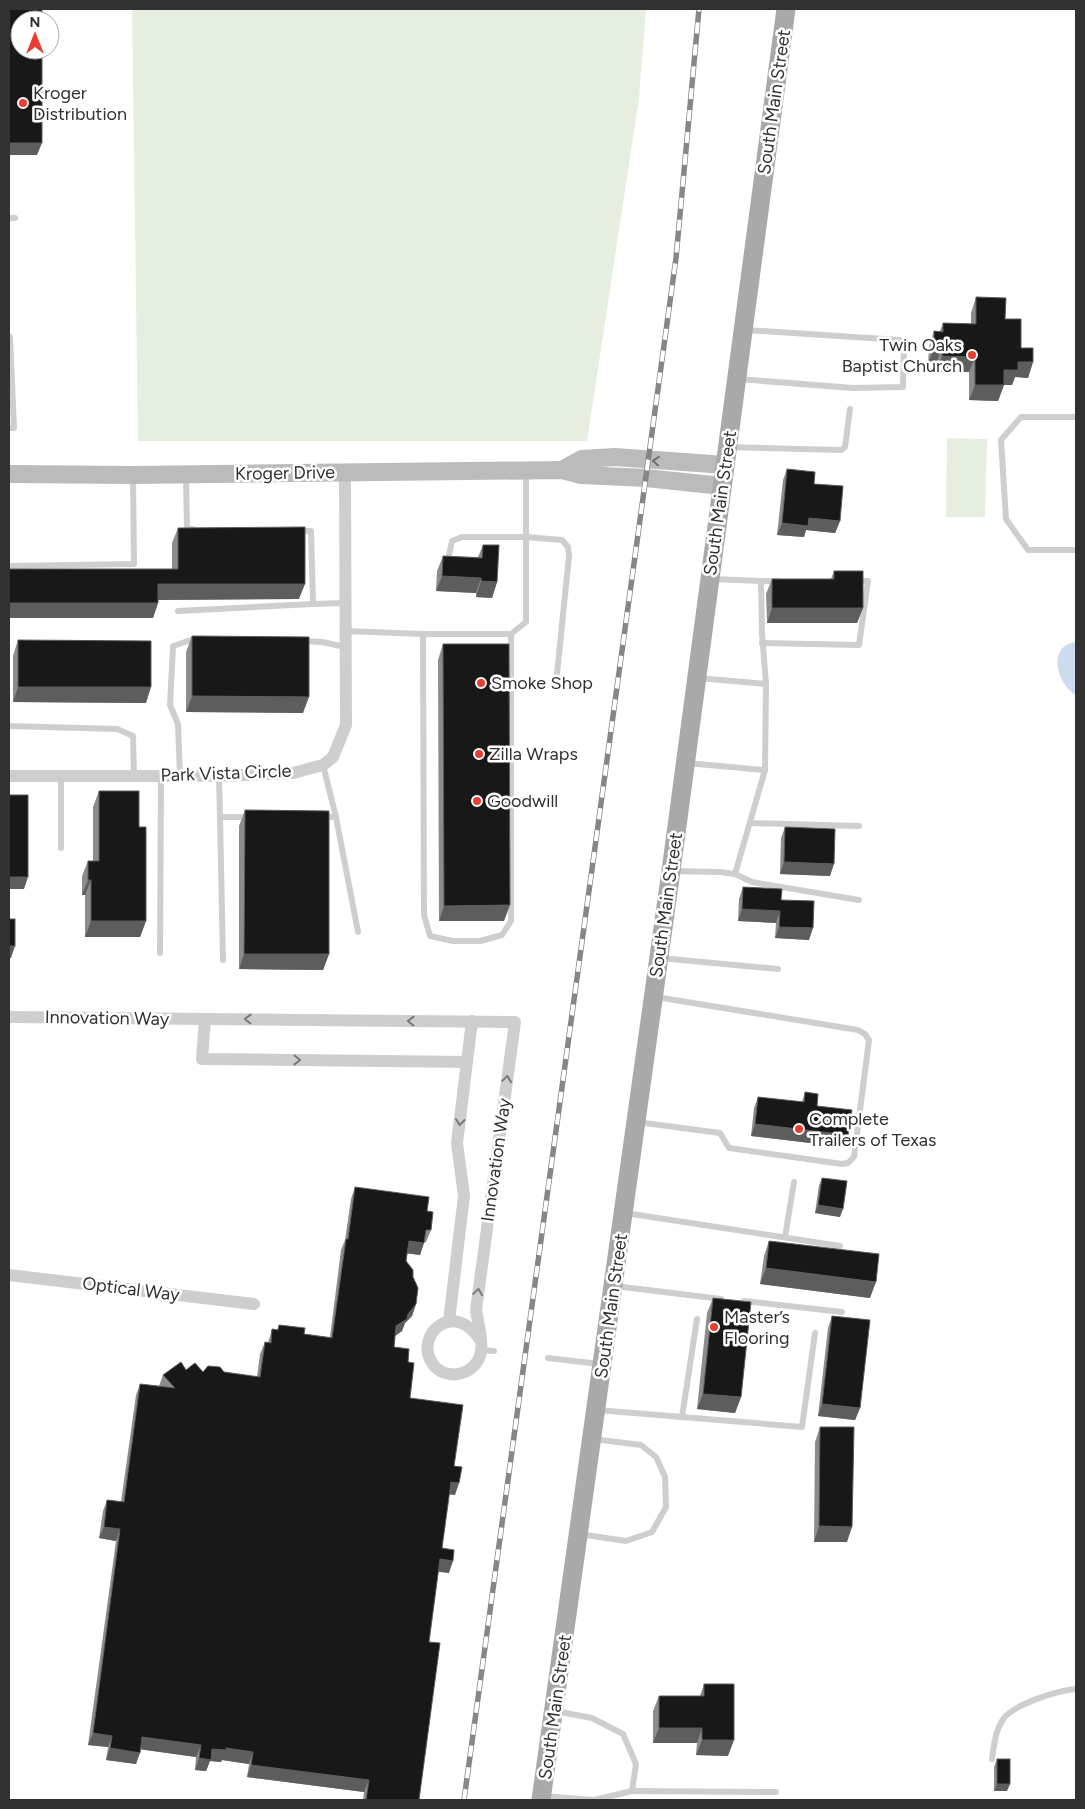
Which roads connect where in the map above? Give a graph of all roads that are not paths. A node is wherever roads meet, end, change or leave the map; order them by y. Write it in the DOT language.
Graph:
graph roads {
  1 [pos="786,9"];
  2 [pos="743,330"];
  3 [pos="9,337"];
  4 [pos="736,379"];
  5 [pos="850,409"];
  6 [pos="1076,416"];
  7 [pos="9,428"];
  8 [pos="727,447"];
  9 [pos="725,466"];
  10 [pos="526,470"];
  11 [pos="562,470"];
  12 [pos="345,472"];
  13 [pos="9,474"];
  14 [pos="186,474"];
  15 [pos="133,475"];
  16 [pos="722,486"];
  17 [pos="197,529"];
  18 [pos="292,531"];
  19 [pos="526,538"];
  20 [pos="1076,550"];
  21 [pos="448,560"];
  22 [pos="12,566"];
  23 [pos="710,579"];
  24 [pos="761,580"];
  25 [pos="790,581"];
  26 [pos="848,581"];
  27 [pos="344,603"];
  28 [pos="314,604"];
  29 [pos="178,611"];
  30 [pos="345,631"];
  31 [pos="423,634"];
  32 [pos="510,634"];
  33 [pos="210,640"];
  34 [pos="294,641"];
  35 [pos="762,643"];
  36 [pos="345,647"];
  37 [pos="557,674"];
  38 [pos="696,678"];
  39 [pos="766,684"];
  40 [pos="9,726"];
  41 [pos="685,763"];
  42 [pos="323,765"];
  43 [pos="765,770"];
  44 [pos="9,776"];
  45 [pos="61,776"];
  46 [pos="134,776"];
  47 [pos="160,776"];
  48 [pos="180,776"];
  49 [pos="219,776"];
  50 [pos="220,816"];
  51 [pos="259,817"];
  52 [pos="317,817"];
  53 [pos="336,817"];
  54 [pos="750,823"];
  55 [pos="859,826"];
  56 [pos="61,848"];
  57 [pos="671,871"];
  58 [pos="735,874"];
  59 [pos="859,900"];
  60 [pos="358,932"];
  61 [pos="160,953"];
  62 [pos="659,958"];
  63 [pos="223,960"];
  64 [pos="778,969"];
  65 [pos="654,996"];
  66 [pos="9,1017"];
  67 [pos="205,1018"];
  68 [pos="472,1021"];
  69 [pos="467,1062"];
  70 [pos="636,1122"];
  71 [pos="794,1182"];
  72 [pos="624,1213"];
  73 [pos="785,1237"];
  74 [pos="840,1246"];
  75 [pos="9,1275"];
  76 [pos="614,1286"];
  77 [pos="728,1300"];
  78 [pos="737,1300"];
  79 [pos="254,1304"];
  80 [pos="842,1312"];
  81 [pos="697,1318"];
  82 [pos="449,1322"];
  83 [pos="815,1333"];
  84 [pos="485,1347"];
  85 [pos="548,1358"];
  86 [pos="603,1364"];
  87 [pos="596,1410"];
  88 [pos="682,1417"];
  89 [pos="592,1439"];
  90 [pos="579,1534"];
  91 [pos="1076,1689"];
  92 [pos="554,1710"];
  93 [pos="992,1760"];
  94 [pos="632,1792"];
  95 [pos="776,1792"];
  96 [pos="542,1798"];
  1 -- 2 [label="main road, South Main Street"];
  2 -- 4 [label="main road, South Main Street"];
  2 -- 4 [label="lane"];
  3 -- 7 [label="lane"];
  4 -- 8 [label="main road, South Main Street"];
  5 -- 8 [label="lane"];
  6 -- 20 [label="lane"];
  8 -- 9 [label="main road, South Main Street"];
  9 -- 11 [label="main road, Kroger Drive, one-way"];
  9 -- 16 [label="main road, South Main Street"];
  10 -- 11 [label="main road, Kroger Drive"];
  10 -- 12 [label="main road, Kroger Drive"];
  10 -- 19 [label="lane"];
  11 -- 16 [label="main road, Kroger Drive"];
  12 -- 14 [label="main road, Kroger Drive"];
  12 -- 27 [label="street"];
  13 -- 15 [label="main road, Kroger Drive"];
  14 -- 15 [label="main road, Kroger Drive"];
  14 -- 17 [label="lane"];
  15 -- 22 [label="lane"];
  16 -- 23 [label="main road, South Main Street"];
  18 -- 28 [label="lane"];
  19 -- 21 [label="lane"];
  19 -- 32 [label="lane"];
  19 -- 37 [label="lane"];
  23 -- 24 [label="lane"];
  23 -- 38 [label="main road, South Main Street"];
  24 -- 25 [label="lane"];
  24 -- 35 [label="lane"];
  26 -- 35 [label="lane"];
  27 -- 28 [label="lane"];
  27 -- 30 [label="street"];
  28 -- 29 [label="lane"];
  30 -- 31 [label="lane"];
  30 -- 36 [label="street"];
  31 -- 32 [label="lane"];
  31 -- 32 [label="lane"];
  33 -- 48 [label="lane"];
  34 -- 36 [label="lane"];
  35 -- 39 [label="lane"];
  36 -- 42 [label="street"];
  38 -- 39 [label="lane"];
  38 -- 41 [label="main road, South Main Street"];
  39 -- 43 [label="lane"];
  40 -- 46 [label="lane"];
  41 -- 43 [label="lane"];
  41 -- 57 [label="main road, South Main Street"];
  42 -- 49 [label="street, Park Vista Circle"];
  42 -- 53 [label="lane"];
  43 -- 54 [label="lane"];
  44 -- 45 [label="street, Park Vista Circle"];
  45 -- 46 [label="street, Park Vista Circle"];
  45 -- 56 [label="lane"];
  46 -- 47 [label="street, Park Vista Circle"];
  47 -- 48 [label="street, Park Vista Circle"];
  47 -- 61 [label="lane"];
  48 -- 49 [label="street, Park Vista Circle"];
  49 -- 50 [label="lane"];
  50 -- 51 [label="lane"];
  50 -- 63 [label="lane"];
  52 -- 53 [label="lane"];
  53 -- 60 [label="lane"];
  54 -- 55 [label="lane"];
  54 -- 58 [label="lane"];
  57 -- 58 [label="lane"];
  57 -- 62 [label="main road, South Main Street"];
  58 -- 59 [label="lane"];
  62 -- 64 [label="lane"];
  62 -- 65 [label="main road, South Main Street"];
  65 -- 70 [label="main road, South Main Street"];
  65 -- 70 [label="lane"];
  66 -- 67 [label="street, Innovation Way"];
  68 -- 67 [label="street, Innovation Way, one-way"];
  67 -- 69 [label="street, one-way"];
  68 -- 69 [label="street, Innovation Way"];
  84 -- 68 [label="street, Innovation Way, one-way"];
  69 -- 82 [label="street, Innovation Way, one-way"];
  70 -- 72 [label="main road, South Main Street"];
  71 -- 73 [label="lane"];
  72 -- 73 [label="lane"];
  72 -- 76 [label="main road, South Main Street"];
  73 -- 74 [label="lane"];
  75 -- 79 [label="street, Optical Way"];
  76 -- 77 [label="lane"];
  76 -- 86 [label="main road, South Main Street"];
  78 -- 80 [label="lane"];
  81 -- 88 [label="lane"];
  82 -- 84 [label="street"];
  82 -- 84 [label="street"];
  83 -- 88 [label="lane"];
  85 -- 86 [label="lane"];
  86 -- 87 [label="main road, South Main Street"];
  87 -- 88 [label="lane"];
  87 -- 89 [label="main road, South Main Street"];
  89 -- 90 [label="main road, South Main Street"];
  89 -- 90 [label="lane"];
  90 -- 92 [label="main road, South Main Street"];
  91 -- 93 [label="lane"];
  92 -- 94 [label="lane"];
  92 -- 96 [label="main road, South Main Street"];
  94 -- 95 [label="lane"];
  94 -- 96 [label="lane"];
}
